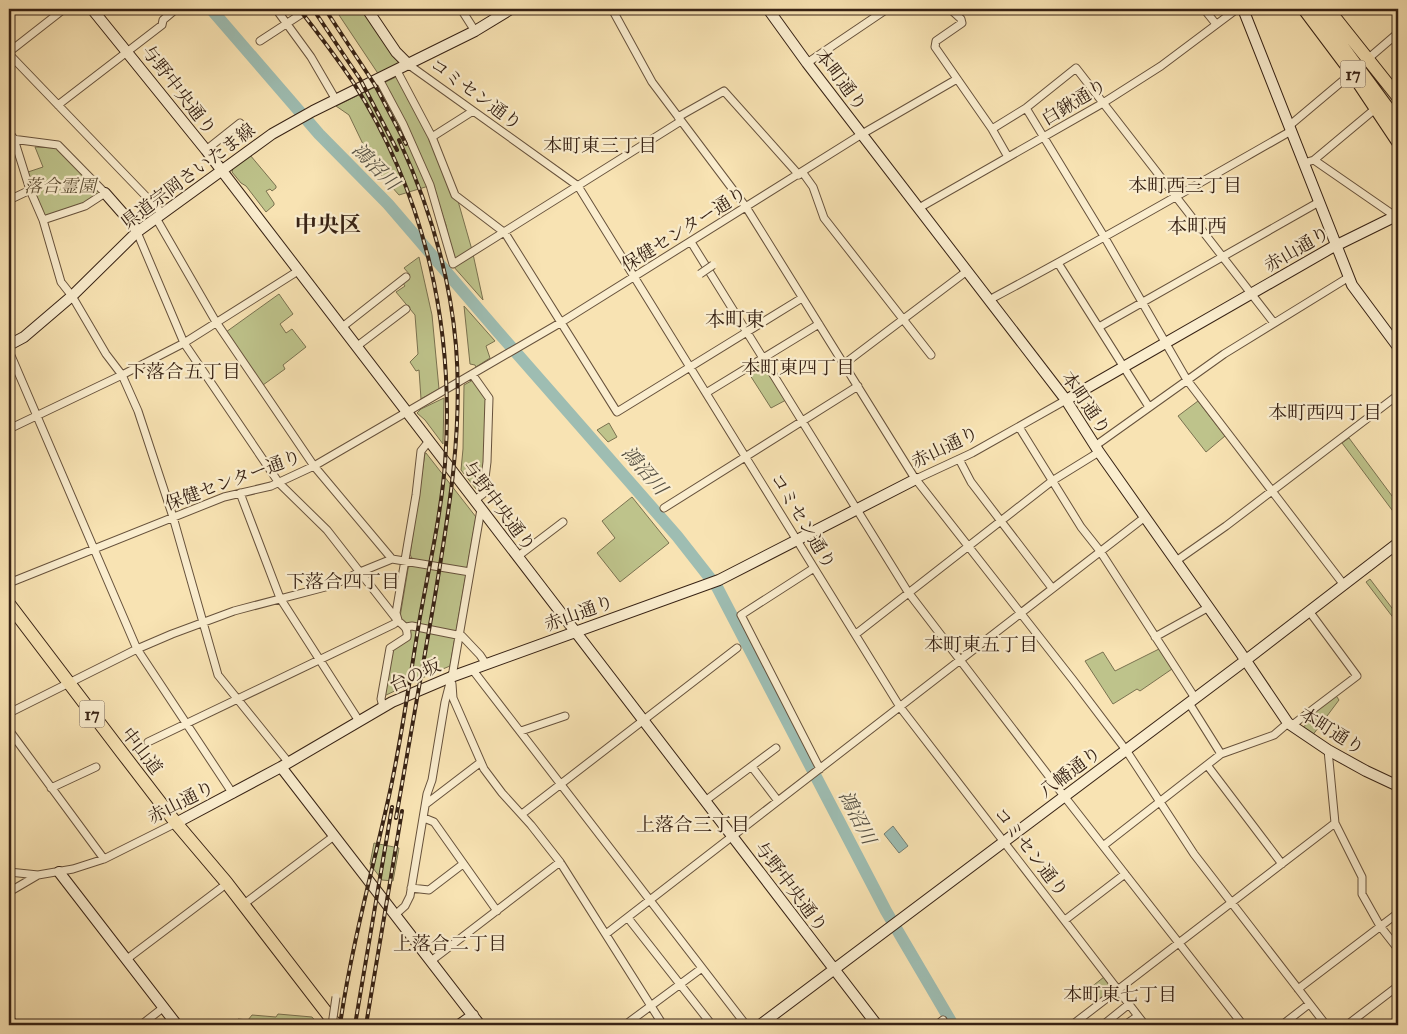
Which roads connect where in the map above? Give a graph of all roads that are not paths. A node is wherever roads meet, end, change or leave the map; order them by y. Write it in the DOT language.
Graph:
graph roads {
  1 [pos="64,9"];
  2 [pos="92,9"];
  3 [pos="176,9"];
  4 [pos="276,9"];
  5 [pos="309,9"];
  6 [pos="367,9"];
  7 [pos="461,9"];
  8 [pos="512,9"];
  9 [pos="612,9"];
  10 [pos="768,9"];
  11 [pos="886,9"];
  12 [pos="950,9"];
  13 [pos="1204,9"];
  14 [pos="1237,9"];
  15 [pos="1243,9"];
  16 [pos="1304,9"];
  17 [pos="1313,9"];
  18 [pos="1323,9"];
  19 [pos="1329,9"];
  20 [pos="286,23"];
  21 [pos="1216,24"];
  22 [pos="475,31"];
  23 [pos="1398,33"];
  24 [pos="260,41"];
  25 [pos="128,52"];
  26 [pos="9,53"];
  27 [pos="1370,57"];
  28 [pos="807,63"];
  29 [pos="409,64"];
  30 [pos="397,71"];
  31 [pos="1352,73"];
  32 [pos="380,79"];
  33 [pos="957,79"];
  34 [pos="1398,95"];
  35 [pos="336,100"];
  36 [pos="1103,103"];
  37 [pos="58,106"];
  38 [pos="1026,108"];
  39 [pos="1375,109"];
  40 [pos="1398,109"];
  41 [pos="473,111"];
  42 [pos="680,119"];
  43 [pos="1398,122"];
  44 [pos="240,123"];
  45 [pos="1290,128"];
  46 [pos="992,129"];
  47 [pos="9,132"];
  48 [pos="862,134"];
  49 [pos="1398,135"];
  50 [pos="432,136"];
  51 [pos="1045,137"];
  52 [pos="11,138"];
  53 [pos="1398,142"];
  54 [pos="206,150"];
  55 [pos="1008,157"];
  56 [pos="1309,162"];
  57 [pos="222,170"];
  58 [pos="801,174"];
  59 [pos="578,186"];
  60 [pos="30,190"];
  61 [pos="105,193"];
  62 [pos="1175,196"];
  63 [pos="9,200"];
  64 [pos="1319,202"];
  65 [pos="746,208"];
  66 [pos="919,208"];
  67 [pos="159,215"];
  68 [pos="1397,215"];
  69 [pos="43,220"];
  70 [pos="137,232"];
  71 [pos="505,233"];
  72 [pos="1105,238"];
  73 [pos="691,242"];
  74 [pos="1336,245"];
  75 [pos="1223,256"];
  76 [pos="1058,263"];
  77 [pos="713,265"];
  78 [pos="298,271"];
  79 [pos="967,271"];
  80 [pos="700,274"];
  81 [pos="406,277"];
  82 [pos="634,277"];
  83 [pos="1349,277"];
  84 [pos="1252,294"];
  85 [pos="72,296"];
  86 [pos="802,298"];
  87 [pos="989,300"];
  88 [pos="1141,303"];
  89 [pos="406,309"];
  90 [pos="903,319"];
  91 [pos="216,322"];
  92 [pos="560,323"];
  93 [pos="1274,323"];
  94 [pos="819,324"];
  95 [pos="1099,327"];
  96 [pos="341,328"];
  97 [pos="746,333"];
  98 [pos="184,343"];
  99 [pos="1165,344"];
  100 [pos="9,346"];
  101 [pos="356,347"];
  102 [pos="1398,347"];
  103 [pos="9,351"];
  104 [pos="931,355"];
  105 [pos="762,359"];
  106 [pos="844,364"];
  107 [pos="690,367"];
  108 [pos="1124,367"];
  109 [pos="472,374"];
  110 [pos="122,375"];
  111 [pos="1186,380"];
  112 [pos="858,386"];
  113 [pos="706,393"];
  114 [pos="1398,395"];
  115 [pos="1066,400"];
  116 [pos="1149,407"];
  117 [pos="406,412"];
  118 [pos="36,416"];
  119 [pos="801,422"];
  120 [pos="1020,427"];
  121 [pos="9,429"];
  122 [pos="429,441"];
  123 [pos="1097,449"];
  124 [pos="746,456"];
  125 [pos="959,459"];
  126 [pos="314,466"];
  127 [pos="916,479"];
  128 [pos="1052,481"];
  129 [pos="279,483"];
  130 [pos="1272,491"];
  131 [pos="240,493"];
  132 [pos="478,504"];
  133 [pos="664,508"];
  134 [pos="858,511"];
  135 [pos="1145,517"];
  136 [pos="173,518"];
  137 [pos="1001,521"];
  138 [pos="563,522"];
  139 [pos="798,540"];
  140 [pos="1398,543"];
  141 [pos="969,546"];
  142 [pos="94,548"];
  143 [pos="1100,551"];
  144 [pos="517,557"];
  145 [pos="392,559"];
  146 [pos="406,561"];
  147 [pos="1176,561"];
  148 [pos="814,568"];
  149 [pos="360,572"];
  150 [pos="470,572"];
  151 [pos="9,583"];
  152 [pos="1344,585"];
  153 [pos="1052,588"];
  154 [pos="908,592"];
  155 [pos="280,598"];
  156 [pos="9,604"];
  157 [pos="1209,608"];
  158 [pos="1309,611"];
  159 [pos="1021,614"];
  160 [pos="398,620"];
  161 [pos="204,622"];
  162 [pos="406,627"];
  163 [pos="575,632"];
  164 [pos="856,634"];
  165 [pos="460,635"];
  166 [pos="1155,637"];
  167 [pos="737,648"];
  168 [pos="137,649"];
  169 [pos="319,660"];
  170 [pos="960,660"];
  171 [pos="1246,660"];
  172 [pos="486,664"];
  173 [pos="472,669"];
  174 [pos="451,676"];
  175 [pos="69,684"];
  176 [pos="238,698"];
  177 [pos="1192,700"];
  178 [pos="383,707"];
  179 [pos="900,707"];
  180 [pos="9,712"];
  181 [pos="565,716"];
  182 [pos="644,719"];
  183 [pos="360,721"];
  184 [pos="187,723"];
  185 [pos="1290,725"];
  186 [pos="9,730"];
  187 [pos="521,731"];
  188 [pos="148,742"];
  189 [pos="776,748"];
  190 [pos="1126,750"];
  191 [pos="1328,750"];
  192 [pos="1221,754"];
  193 [pos="481,762"];
  194 [pos="285,765"];
  195 [pos="1207,765"];
  196 [pos="96,767"];
  197 [pos="752,767"];
  198 [pos="820,769"];
  199 [pos="560,784"];
  200 [pos="1398,786"];
  201 [pos="51,788"];
  202 [pos="233,794"];
  203 [pos="1064,796"];
  204 [pos="778,801"];
  205 [pos="705,802"];
  206 [pos="1159,803"];
  207 [pos="426,804"];
  208 [pos="522,814"];
  209 [pos="424,818"];
  210 [pos="176,822"];
  211 [pos="1335,823"];
  212 [pos="334,836"];
  213 [pos="733,836"];
  214 [pos="1004,842"];
  215 [pos="1103,846"];
  216 [pos="104,859"];
  217 [pos="560,862"];
  218 [pos="463,864"];
  219 [pos="1282,864"];
  220 [pos="9,872"];
  221 [pos="59,872"];
  222 [pos="1125,874"];
  223 [pos="38,875"];
  224 [pos="221,888"];
  225 [pos="411,888"];
  226 [pos="9,892"];
  227 [pos="651,900"];
  228 [pos="1232,902"];
  229 [pos="244,904"];
  230 [pos="497,911"];
  231 [pos="1398,913"];
  232 [pos="395,915"];
  233 [pos="628,918"];
  234 [pos="1065,920"];
  235 [pos="1380,926"];
  236 [pos="606,934"];
  237 [pos="1178,943"];
  238 [pos="1398,949"];
  239 [pos="127,959"];
  240 [pos="431,961"];
  241 [pos="702,968"];
  242 [pos="834,969"];
  243 [pos="680,984"];
  244 [pos="1398,986"];
  245 [pos="1118,988"];
  246 [pos="1298,989"];
  247 [pos="336,996"];
  248 [pos="1129,1004"];
  249 [pos="1309,1004"];
  250 [pos="650,1006"];
  251 [pos="164,1007"];
  252 [pos="473,1015"];
  253 [pos="1138,1016"];
  254 [pos="9,1017"];
  255 [pos="15,1025"];
  256 [pos="140,1025"];
  257 [pos="177,1025"];
  258 [pos="326,1025"];
  259 [pos="332,1025"];
  260 [pos="336,1025"];
  261 [pos="459,1025"];
  262 [pos="480,1025"];
  263 [pos="625,1025"];
  264 [pos="663,1025"];
  265 [pos="712,1025"];
  266 [pos="746,1025"];
  267 [pos="760,1025"];
  268 [pos="877,1025"];
  269 [pos="1072,1025"];
  270 [pos="1103,1025"];
  271 [pos="1125,1025"];
  272 [pos="1145,1025"];
  273 [pos="1244,1025"];
  274 [pos="1282,1025"];
  275 [pos="1326,1025"];
  276 [pos="1347,1025"];
  1 -- 26 [label="street"];
  2 -- 25 [label="street, 与野中央通り"];
  3 -- 25 [label="street"];
  4 -- 20 [label="street"];
  5 -- 20 [label="street"];
  6 -- 29 [label="street"];
  7 -- 22 [label="street"];
  8 -- 22 [label="street, 県道宗岡さいたま線"];
  9 -- 42 [label="street"];
  10 -- 28 [label="street, 本町通り"];
  11 -- 28 [label="street"];
  12 -- 33 [label="street"];
  13 -- 21 [label="street"];
  14 -- 21 [label="street, 白鍬通り"];
  15 -- 45 [label="street"];
  16 -- 31 [label="highway, 17"];
  17 -- 43 [label="highway"];
  17 -- 49 [label="highway"];
  18 -- 40 [label="highway"];
  19 -- 27 [label="highway, 17"];
  19 -- 34 [label="highway"];
  20 -- 24 [label="street"];
  20 -- 35 [label="street"];
  21 -- 36 [label="street, 白鍬通り"];
  22 -- 29 [label="street, 県道宗岡さいたま線"];
  23 -- 27 [label="street"];
  25 -- 37 [label="street"];
  25 -- 54 [label="street, 与野中央通り"];
  26 -- 37 [label="street"];
  27 -- 34 [label="highway, 17"];
  28 -- 48 [label="street, 本町通り"];
  29 -- 30 [label="street, 県道宗岡さいたま線"];
  29 -- 41 [label="street, コミセン通り"];
  30 -- 32 [label="street, 県道宗岡さいたま線"];
  30 -- 50 [label="street"];
  31 -- 39 [label="highway, 17"];
  31 -- 45 [label="street"];
  32 -- 35 [label="street, 県道宗岡さいたま線"];
  32 -- 71 [label="street"];
  33 -- 46 [label="street"];
  33 -- 48 [label="street, 保健センター通り"];
  35 -- 57 [label="street, 県道宗岡さいたま線"];
  36 -- 38 [label="street"];
  36 -- 51 [label="street, 白鍬通り"];
  36 -- 62 [label="street"];
  37 -- 67 [label="street"];
  38 -- 46 [label="street"];
  38 -- 51 [label="street"];
  39 -- 53 [label="highway, 17"];
  39 -- 56 [label="street"];
  41 -- 50 [label="street"];
  41 -- 59 [label="street, コミセン通り"];
  42 -- 58 [label="street"];
  42 -- 59 [label="street"];
  42 -- 65 [label="street"];
  44 -- 54 [label="street"];
  45 -- 56 [label="street"];
  45 -- 62 [label="street"];
  46 -- 55 [label="street"];
  47 -- 52 [label="street"];
  48 -- 58 [label="street, 保健センター通り"];
  48 -- 66 [label="street, 本町通り"];
  50 -- 71 [label="street"];
  51 -- 55 [label="street, 白鍬通り"];
  51 -- 72 [label="street"];
  52 -- 60 [label="street"];
  52 -- 61 [label="street"];
  54 -- 57 [label="street, 与野中央通り"];
  55 -- 66 [label="street, 白鍬通り"];
  56 -- 64 [label="street"];
  56 -- 68 [label="street"];
  57 -- 67 [label="street, 県道宗岡さいたま線"];
  57 -- 78 [label="street, 与野中央通り"];
  58 -- 65 [label="street, 保健センター通り"];
  58 -- 90 [label="street"];
  59 -- 71 [label="street"];
  59 -- 82 [label="street, コミセン通り"];
  60 -- 63 [label="street"];
  60 -- 69 [label="street"];
  61 -- 69 [label="street"];
  61 -- 70 [label="street"];
  62 -- 72 [label="street"];
  62 -- 75 [label="street"];
  64 -- 74 [label="street"];
  64 -- 75 [label="street"];
  65 -- 73 [label="street, 保健センター通り"];
  65 -- 86 [label="street"];
  66 -- 79 [label="street, 本町通り"];
  67 -- 70 [label="street, 県道宗岡さいたま線"];
  67 -- 91 [label="street"];
  68 -- 74 [label="street, 赤山通り"];
  69 -- 85 [label="street"];
  70 -- 85 [label="street, 県道宗岡さいたま線"];
  70 -- 98 [label="street"];
  71 -- 92 [label="street"];
  72 -- 76 [label="street"];
  72 -- 88 [label="street"];
  73 -- 82 [label="street, 保健センター通り"];
  73 -- 97 [label="street"];
  74 -- 83 [label="street"];
  74 -- 84 [label="street, 赤山通り"];
  75 -- 84 [label="street"];
  75 -- 88 [label="street"];
  76 -- 87 [label="street"];
  76 -- 95 [label="street"];
  77 -- 80 [label="street, bridge"];
  78 -- 91 [label="street"];
  78 -- 96 [label="street, 与野中央通り"];
  79 -- 87 [label="street, 本町通り"];
  79 -- 90 [label="street"];
  81 -- 96 [label="street"];
  82 -- 92 [label="street, 保健センター通り"];
  82 -- 107 [label="street, コミセン通り"];
  83 -- 93 [label="street"];
  83 -- 102 [label="street"];
  84 -- 93 [label="street"];
  84 -- 99 [label="street, 赤山通り"];
  85 -- 100 [label="street, 県道宗岡さいたま線"];
  85 -- 110 [label="street"];
  86 -- 94 [label="street"];
  86 -- 97 [label="street"];
  87 -- 115 [label="street, 本町通り"];
  88 -- 95 [label="street"];
  88 -- 99 [label="street"];
  89 -- 101 [label="street"];
  90 -- 104 [label="street"];
  90 -- 106 [label="street"];
  91 -- 98 [label="street"];
  91 -- 126 [label="street"];
  92 -- 107 [label="street"];
  92 -- 109 [label="street, 保健センター通り"];
  93 -- 111 [label="street"];
  94 -- 105 [label="street"];
  94 -- 106 [label="street"];
  95 -- 108 [label="street"];
  96 -- 101 [label="street, 与野中央通り"];
  97 -- 105 [label="street"];
  97 -- 107 [label="street"];
  98 -- 110 [label="street"];
  98 -- 129 [label="street"];
  99 -- 108 [label="street, 赤山通り"];
  99 -- 111 [label="street"];
  101 -- 117 [label="street, 与野中央通り"];
  103 -- 118 [label="street"];
  105 -- 113 [label="street"];
  105 -- 119 [label="street"];
  106 -- 112 [label="street"];
  107 -- 113 [label="street, コミセン通り"];
  108 -- 115 [label="street, 赤山通り"];
  108 -- 116 [label="street"];
  109 -- 117 [label="street, 保健センター通り"];
  109 -- 132 [label="street"];
  110 -- 118 [label="street"];
  110 -- 136 [label="street"];
  111 -- 116 [label="street"];
  111 -- 130 [label="street"];
  112 -- 119 [label="street"];
  112 -- 127 [label="street"];
  113 -- 124 [label="street, コミセン通り"];
  114 -- 130 [label="street"];
  115 -- 120 [label="street, 赤山通り"];
  115 -- 123 [label="street, 本町通り"];
  116 -- 123 [label="street"];
  117 -- 122 [label="street, 与野中央通り"];
  117 -- 126 [label="street, 保健センター通り"];
  118 -- 121 [label="street"];
  118 -- 142 [label="street"];
  119 -- 124 [label="street"];
  119 -- 134 [label="street"];
  120 -- 125 [label="street, 赤山通り"];
  120 -- 128 [label="street"];
  122 -- 132 [label="street, 与野中央通り"];
  122 -- 146 [label="street"];
  123 -- 128 [label="street"];
  123 -- 135 [label="street, 本町通り"];
  124 -- 133 [label="street"];
  124 -- 139 [label="street, コミセン通り"];
  125 -- 127 [label="street, 赤山通り"];
  125 -- 137 [label="street"];
  126 -- 129 [label="street, 保健センター通り"];
  126 -- 145 [label="street"];
  127 -- 134 [label="street, 赤山通り"];
  127 -- 141 [label="street"];
  128 -- 137 [label="street"];
  128 -- 143 [label="street"];
  129 -- 131 [label="street, 保健センター通り"];
  129 -- 149 [label="street"];
  130 -- 147 [label="street"];
  130 -- 152 [label="street"];
  131 -- 136 [label="street, 保健センター通り"];
  131 -- 155 [label="street"];
  132 -- 144 [label="street, 与野中央通り"];
  132 -- 150 [label="street"];
  134 -- 139 [label="street, 赤山通り"];
  134 -- 154 [label="street"];
  135 -- 143 [label="street"];
  135 -- 147 [label="street, 本町通り"];
  136 -- 142 [label="street, 保健センター通り"];
  136 -- 161 [label="street"];
  137 -- 141 [label="street"];
  137 -- 153 [label="street"];
  138 -- 144 [label="street"];
  139 -- 148 [label="street, コミセン通り"];
  139 -- 163 [label="street, 赤山通り"];
  140 -- 152 [label="street, 八幡通り"];
  141 -- 154 [label="street"];
  141 -- 159 [label="street"];
  142 -- 151 [label="street, 保健センター通り"];
  142 -- 168 [label="street"];
  143 -- 153 [label="street"];
  143 -- 166 [label="street"];
  144 -- 163 [label="street, 与野中央通り"];
  145 -- 146 [label="street"];
  145 -- 149 [label="street"];
  146 -- 150 [label="street"];
  146 -- 160 [label="street"];
  147 -- 157 [label="street, 本町通り"];
  148 -- 164 [label="street, コミセン通り"];
  148 -- 198 [label="street"];
  149 -- 155 [label="street"];
  149 -- 160 [label="street"];
  150 -- 165 [label="street"];
  152 -- 158 [label="street, 八幡通り"];
  153 -- 159 [label="street"];
  154 -- 164 [label="street"];
  154 -- 170 [label="street"];
  155 -- 161 [label="street"];
  155 -- 169 [label="street"];
  156 -- 175 [label="highway, 中山道 / 17"];
  157 -- 166 [label="street"];
  157 -- 171 [label="street, 本町通り"];
  158 -- 171 [label="street, 八幡通り"];
  158 -- 185 [label="street"];
  159 -- 170 [label="street"];
  159 -- 190 [label="street"];
  160 -- 162 [label="street"];
  160 -- 169 [label="street"];
  161 -- 168 [label="street"];
  161 -- 176 [label="street"];
  162 -- 165 [label="street"];
  162 -- 178 [label="street"];
  163 -- 172 [label="street, 赤山通り"];
  163 -- 182 [label="street, 与野中央通り"];
  164 -- 179 [label="street, コミセン通り"];
  165 -- 172 [label="street"];
  165 -- 174 [label="street"];
  166 -- 177 [label="street"];
  167 -- 182 [label="street"];
  168 -- 175 [label="street"];
  168 -- 184 [label="street"];
  169 -- 176 [label="street"];
  169 -- 183 [label="street"];
  170 -- 179 [label="street"];
  170 -- 203 [label="street"];
  171 -- 177 [label="street, 八幡通り"];
  171 -- 185 [label="street, 本町通り"];
  172 -- 173 [label="street, 台の坂"];
  173 -- 174 [label="street, 台の坂"];
  173 -- 187 [label="street"];
  174 -- 178 [label="street, 台の坂"];
  174 -- 193 [label="street"];
  174 -- 207 [label="street"];
  175 -- 180 [label="street"];
  175 -- 210 [label="highway, 中山道 / 17"];
  176 -- 184 [label="street"];
  176 -- 194 [label="street"];
  177 -- 190 [label="street, 八幡通り"];
  177 -- 192 [label="street"];
  178 -- 183 [label="street, 台の坂"];
  179 -- 198 [label="street"];
  179 -- 214 [label="street, コミセン通り"];
  181 -- 187 [label="street"];
  182 -- 199 [label="street"];
  182 -- 205 [label="street, 与野中央通り"];
  183 -- 194 [label="street, 赤山通り"];
  184 -- 188 [label="street"];
  184 -- 202 [label="street"];
  185 -- 191 [label="street, 本町通り"];
  185 -- 192 [label="street"];
  186 -- 201 [label="street"];
  187 -- 199 [label="street"];
  189 -- 197 [label="street"];
  190 -- 203 [label="street, 八幡通り"];
  190 -- 206 [label="street"];
  191 -- 200 [label="street, 本町通り"];
  191 -- 211 [label="street"];
  192 -- 195 [label="street"];
  193 -- 207 [label="street"];
  193 -- 208 [label="street"];
  194 -- 202 [label="street, 赤山通り"];
  194 -- 212 [label="street"];
  195 -- 206 [label="street"];
  195 -- 219 [label="street"];
  196 -- 201 [label="street"];
  197 -- 204 [label="street"];
  197 -- 205 [label="street"];
  198 -- 204 [label="street"];
  199 -- 208 [label="street"];
  199 -- 227 [label="street"];
  201 -- 216 [label="street"];
  202 -- 210 [label="street, 赤山通り"];
  203 -- 214 [label="street, 八幡通り"];
  203 -- 215 [label="street"];
  204 -- 213 [label="street"];
  205 -- 213 [label="street, 与野中央通り"];
  206 -- 215 [label="street"];
  206 -- 228 [label="street"];
  207 -- 209 [label="street"];
  208 -- 217 [label="street"];
  209 -- 218 [label="street"];
  209 -- 225 [label="street"];
  210 -- 216 [label="street, 赤山通り"];
  210 -- 224 [label="highway, 中山道 / 17"];
  210 -- 229 [label="highway, 中山道 / 17"];
  211 -- 219 [label="street"];
  211 -- 235 [label="street"];
  212 -- 229 [label="street"];
  212 -- 232 [label="street"];
  213 -- 227 [label="street"];
  213 -- 242 [label="street, 与野中央通り"];
  214 -- 234 [label="street, コミセン通り"];
  214 -- 242 [label="street, 八幡通り"];
  215 -- 222 [label="street"];
  216 -- 221 [label="street, 赤山通り"];
  217 -- 230 [label="street"];
  217 -- 236 [label="street"];
  218 -- 225 [label="street"];
  218 -- 230 [label="street"];
  219 -- 228 [label="street"];
  220 -- 223 [label="street"];
  221 -- 223 [label="street, 赤山通り"];
  221 -- 239 [label="street"];
  222 -- 234 [label="street"];
  222 -- 237 [label="street"];
  223 -- 226 [label="street, 赤山通り"];
  224 -- 239 [label="street"];
  224 -- 258 [label="highway, 中山道 / 17"];
  225 -- 232 [label="street"];
  227 -- 233 [label="street"];
  227 -- 241 [label="street"];
  228 -- 237 [label="street"];
  228 -- 246 [label="street"];
  229 -- 260 [label="highway, 中山道 / 17"];
  230 -- 240 [label="street"];
  231 -- 235 [label="street"];
  232 -- 240 [label="street"];
  233 -- 236 [label="street"];
  233 -- 243 [label="street"];
  234 -- 245 [label="street, コミセン通り"];
  235 -- 238 [label="street"];
  235 -- 246 [label="street"];
  236 -- 250 [label="street"];
  237 -- 245 [label="street"];
  237 -- 273 [label="street"];
  239 -- 251 [label="street"];
  240 -- 252 [label="street"];
  241 -- 243 [label="street"];
  241 -- 266 [label="street"];
  242 -- 267 [label="street, 八幡通り"];
  242 -- 268 [label="street, 与野中央通り"];
  243 -- 250 [label="street"];
  243 -- 265 [label="street"];
  244 -- 276 [label="street"];
  245 -- 248 [label="street, コミセン通り"];
  245 -- 269 [label="street"];
  246 -- 249 [label="street"];
  247 -- 259 [label="street, bridge"];
  248 -- 253 [label="street, コミセン通り"];
  248 -- 270 [label="street"];
  249 -- 274 [label="street"];
  249 -- 275 [label="street"];
  250 -- 263 [label="street"];
  250 -- 264 [label="street"];
  251 -- 256 [label="street"];
  251 -- 257 [label="street"];
  252 -- 261 [label="street"];
  252 -- 262 [label="street"];
  253 -- 271 [label="street"];
  253 -- 272 [label="street, コミセン通り"];
  254 -- 255 [label="street"];
}
